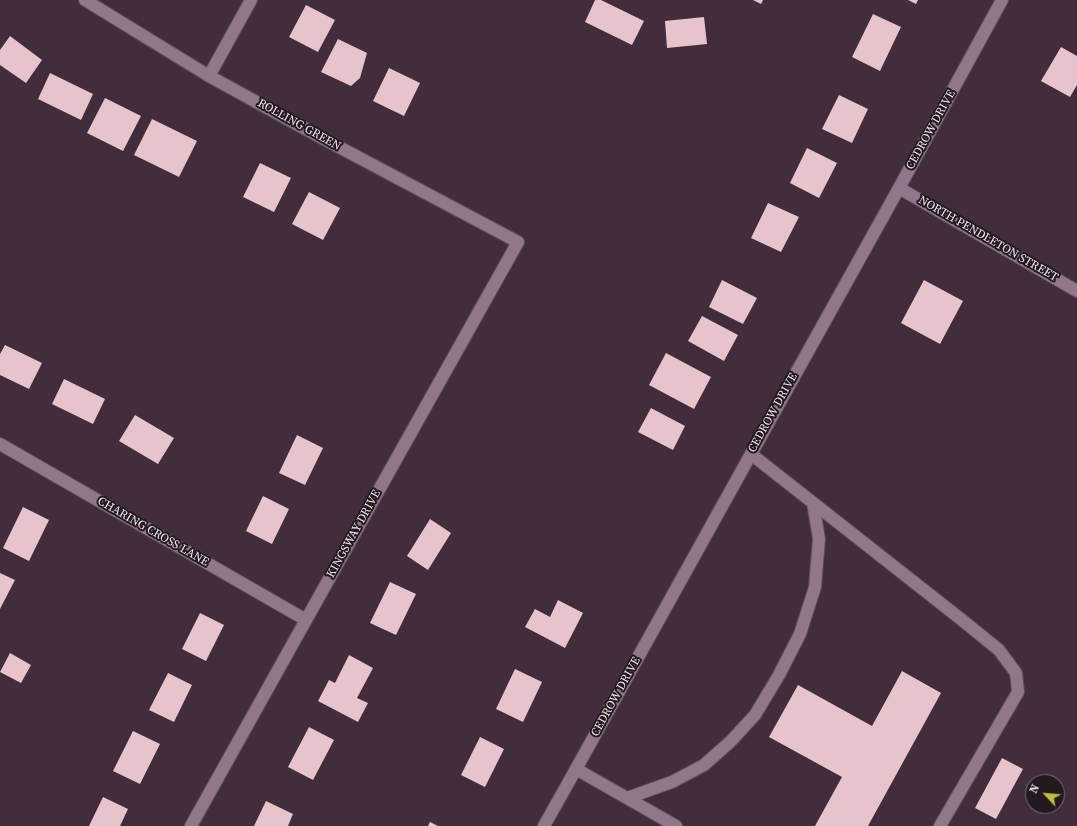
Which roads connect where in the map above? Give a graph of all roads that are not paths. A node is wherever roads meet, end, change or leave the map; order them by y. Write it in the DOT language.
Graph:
graph roads {
  1 [pos="85,0"];
  2 [pos="251,0"];
  3 [pos="1002,0"];
  4 [pos="209,76"];
  5 [pos="900,188"];
  6 [pos="518,242"];
  7 [pos="1077,291"];
  8 [pos="0,444"];
  9 [pos="750,454"];
  10 [pos="813,503"];
  11 [pos="306,620"];
  12 [pos="576,769"];
  13 [pos="627,798"];
  14 [pos="191,826"];
  15 [pos="544,826"];
  16 [pos="676,826"];
  17 [pos="940,826"];
  1 -- 4 [label="street, ROLLING GREEN"];
  2 -- 4 [label="street"];
  3 -- 5 [label="street, CEDROW DRIVE"];
  4 -- 6 [label="street, ROLLING GREEN"];
  5 -- 7 [label="street, NORTH PENDLETON STREET"];
  5 -- 9 [label="street, CEDROW DRIVE"];
  6 -- 11 [label="street, KINGSWAY DRIVE"];
  8 -- 11 [label="street, CHARING CROSS LANE"];
  9 -- 10 [label="street"];
  9 -- 12 [label="street, CEDROW DRIVE"];
  10 -- 13 [label="street"];
  10 -- 17 [label="street"];
  11 -- 14 [label="street, KINGSWAY DRIVE"];
  12 -- 13 [label="street"];
  12 -- 15 [label="street, CEDROW DRIVE"];
  13 -- 16 [label="street"];
}
